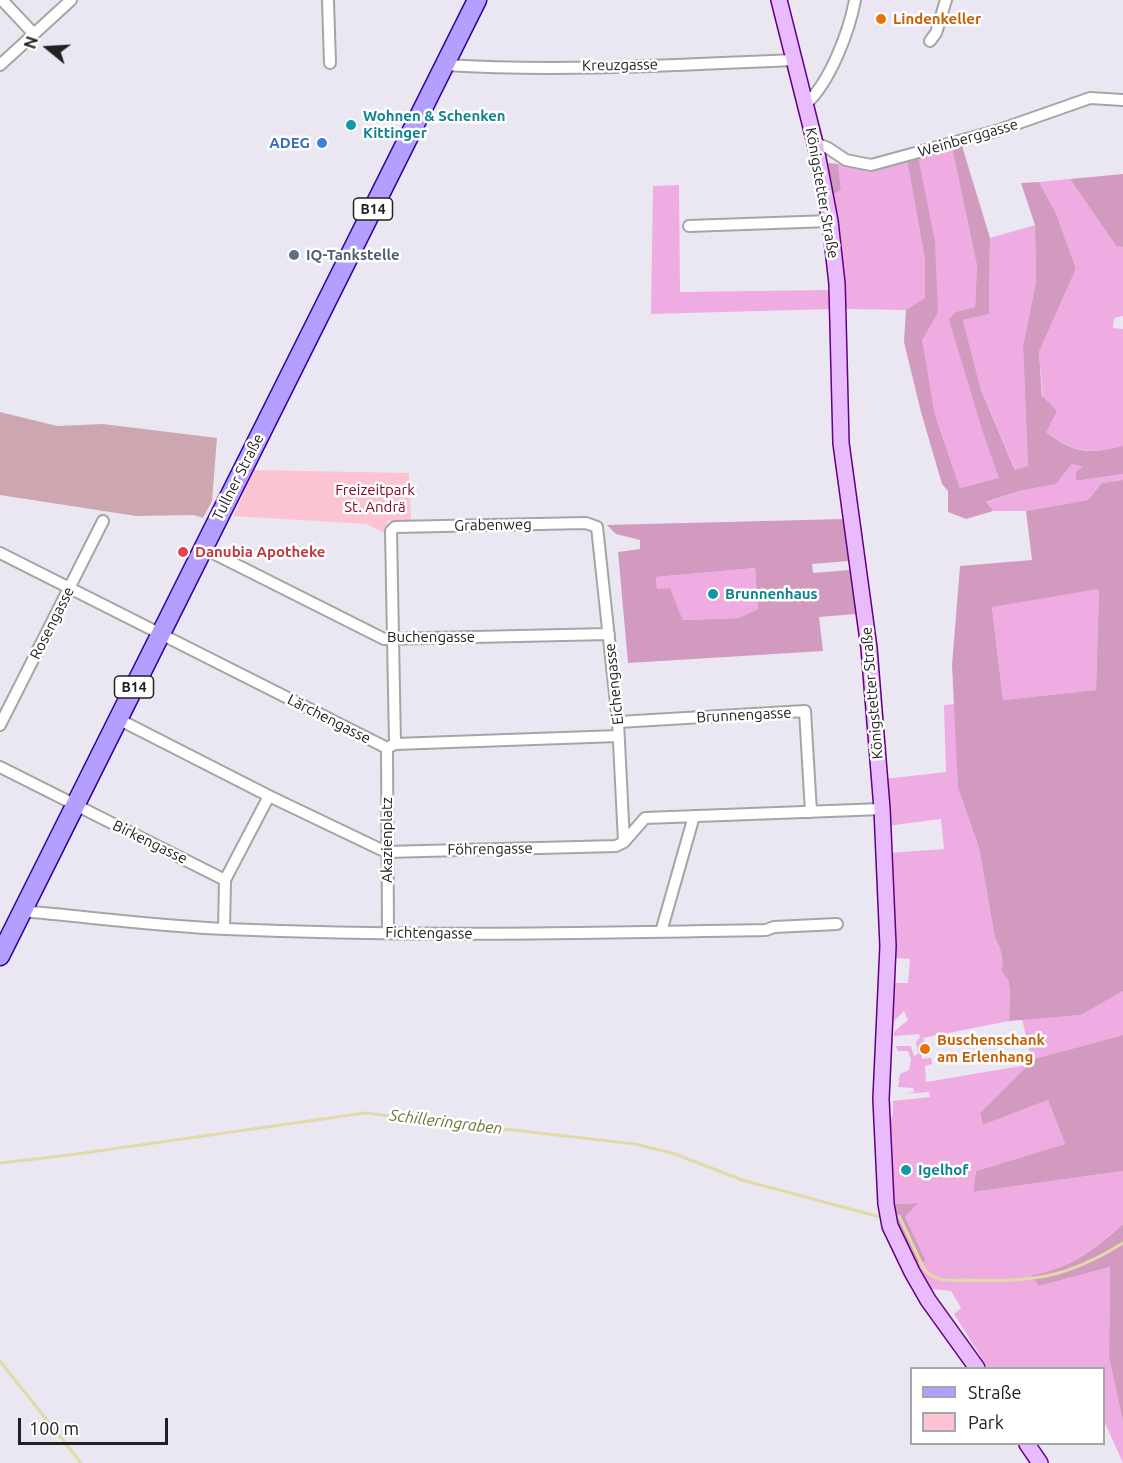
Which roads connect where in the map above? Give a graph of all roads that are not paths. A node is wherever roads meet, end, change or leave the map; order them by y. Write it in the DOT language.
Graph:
graph roads {
  1 [pos="2,0"];
  2 [pos="71,0"];
  3 [pos="328,0"];
  4 [pos="477,0"];
  5 [pos="779,0"];
  6 [pos="855,0"];
  7 [pos="946,0"];
  8 [pos="34,34"];
  9 [pos="930,41"];
  10 [pos="795,60"];
  11 [pos="330,63"];
  12 [pos="0,65"];
  13 [pos="445,65"];
  14 [pos="1123,100"];
  15 [pos="806,104"];
  16 [pos="815,143"];
  17 [pos="830,221"];
  18 [pos="689,226"];
  19 [pos="104,521"];
  20 [pos="597,527"];
  21 [pos="392,531"];
  22 [pos="203,548"];
  23 [pos="0,553"];
  24 [pos="69,588"];
  25 [pos="161,634"];
  26 [pos="609,634"];
  27 [pos="393,640"];
  28 [pos="118,719"];
  29 [pos="618,722"];
  30 [pos="0,725"];
  31 [pos="618,736"];
  32 [pos="391,746"];
  33 [pos="0,767"];
  34 [pos="268,796"];
  35 [pos="75,805"];
  36 [pos="882,808"];
  37 [pos="811,812"];
  38 [pos="694,816"];
  39 [pos="624,843"];
  40 [pos="386,852"];
  41 [pos="225,880"];
  42 [pos="22,911"];
  43 [pos="837,924"];
  44 [pos="224,929"];
  45 [pos="661,932"];
  46 [pos="388,933"];
  47 [pos="0,956"];
  48 [pos="976,1367"];
  49 [pos="1028,1445"];
  50 [pos="1040,1463"];
  1 -- 8 [label="street"];
  2 -- 8 [label="street"];
  3 -- 11 [label="street"];
  4 -- 13 [label="main road, Tullner Straße / B14"];
  5 -- 10 [label="main road, Königstetter Straße"];
  6 -- 15 [label="street"];
  7 -- 9 [label="street"];
  8 -- 12 [label="street"];
  10 -- 13 [label="street, Kreuzgasse"];
  10 -- 15 [label="main road, Königstetter Straße"];
  13 -- 22 [label="main road, Tullner Straße / B14"];
  14 -- 16 [label="street, Weinberggasse"];
  15 -- 16 [label="main road, Königstetter Straße"];
  16 -- 17 [label="main road, Königstetter Straße"];
  17 -- 18 [label="street"];
  17 -- 36 [label="main road, Königstetter Straße"];
  19 -- 24 [label="street, Rosengasse"];
  20 -- 21 [label="street, Grabenweg"];
  20 -- 26 [label="street, Eichengasse"];
  21 -- 27 [label="street, Akazienplatz"];
  22 -- 25 [label="main road, Tullner Straße / B14"];
  22 -- 27 [label="street, Buchengasse"];
  23 -- 24 [label="street, Lärchengasse"];
  24 -- 25 [label="street, Lärchengasse"];
  24 -- 30 [label="street, Rosengasse"];
  25 -- 28 [label="main road, Tullner Straße / B14"];
  25 -- 32 [label="street, Lärchengasse"];
  26 -- 27 [label="street, Buchengasse"];
  26 -- 29 [label="street, Eichengasse"];
  27 -- 32 [label="street, Akazienplatz"];
  28 -- 34 [label="street, Föhrengasse"];
  28 -- 35 [label="main road, Tullner Straße / B14"];
  29 -- 31 [label="street, Eichengasse"];
  29 -- 37 [label="street, Brunnengasse"];
  31 -- 32 [label="street, Lärchengasse"];
  31 -- 39 [label="street, Eichengasse"];
  32 -- 40 [label="street, Akazienplatz"];
  33 -- 35 [label="street, Birkengasse"];
  34 -- 40 [label="street, Föhrengasse"];
  34 -- 41 [label="street"];
  35 -- 41 [label="street, Birkengasse"];
  35 -- 42 [label="main road, Tullner Straße / B14"];
  36 -- 37 [label="street"];
  36 -- 48 [label="main road, Königstetter Straße"];
  37 -- 38 [label="street"];
  38 -- 39 [label="street"];
  38 -- 45 [label="street"];
  39 -- 40 [label="street, Föhrengasse"];
  40 -- 46 [label="street, Akazienplatz"];
  41 -- 44 [label="street"];
  42 -- 44 [label="street, Fichtengasse"];
  42 -- 47 [label="main road, Tullner Straße / B14"];
  43 -- 45 [label="street, Fichtengasse"];
  44 -- 46 [label="street, Fichtengasse"];
  45 -- 46 [label="street, Fichtengasse"];
  49 -- 50 [label="main road"];
}
